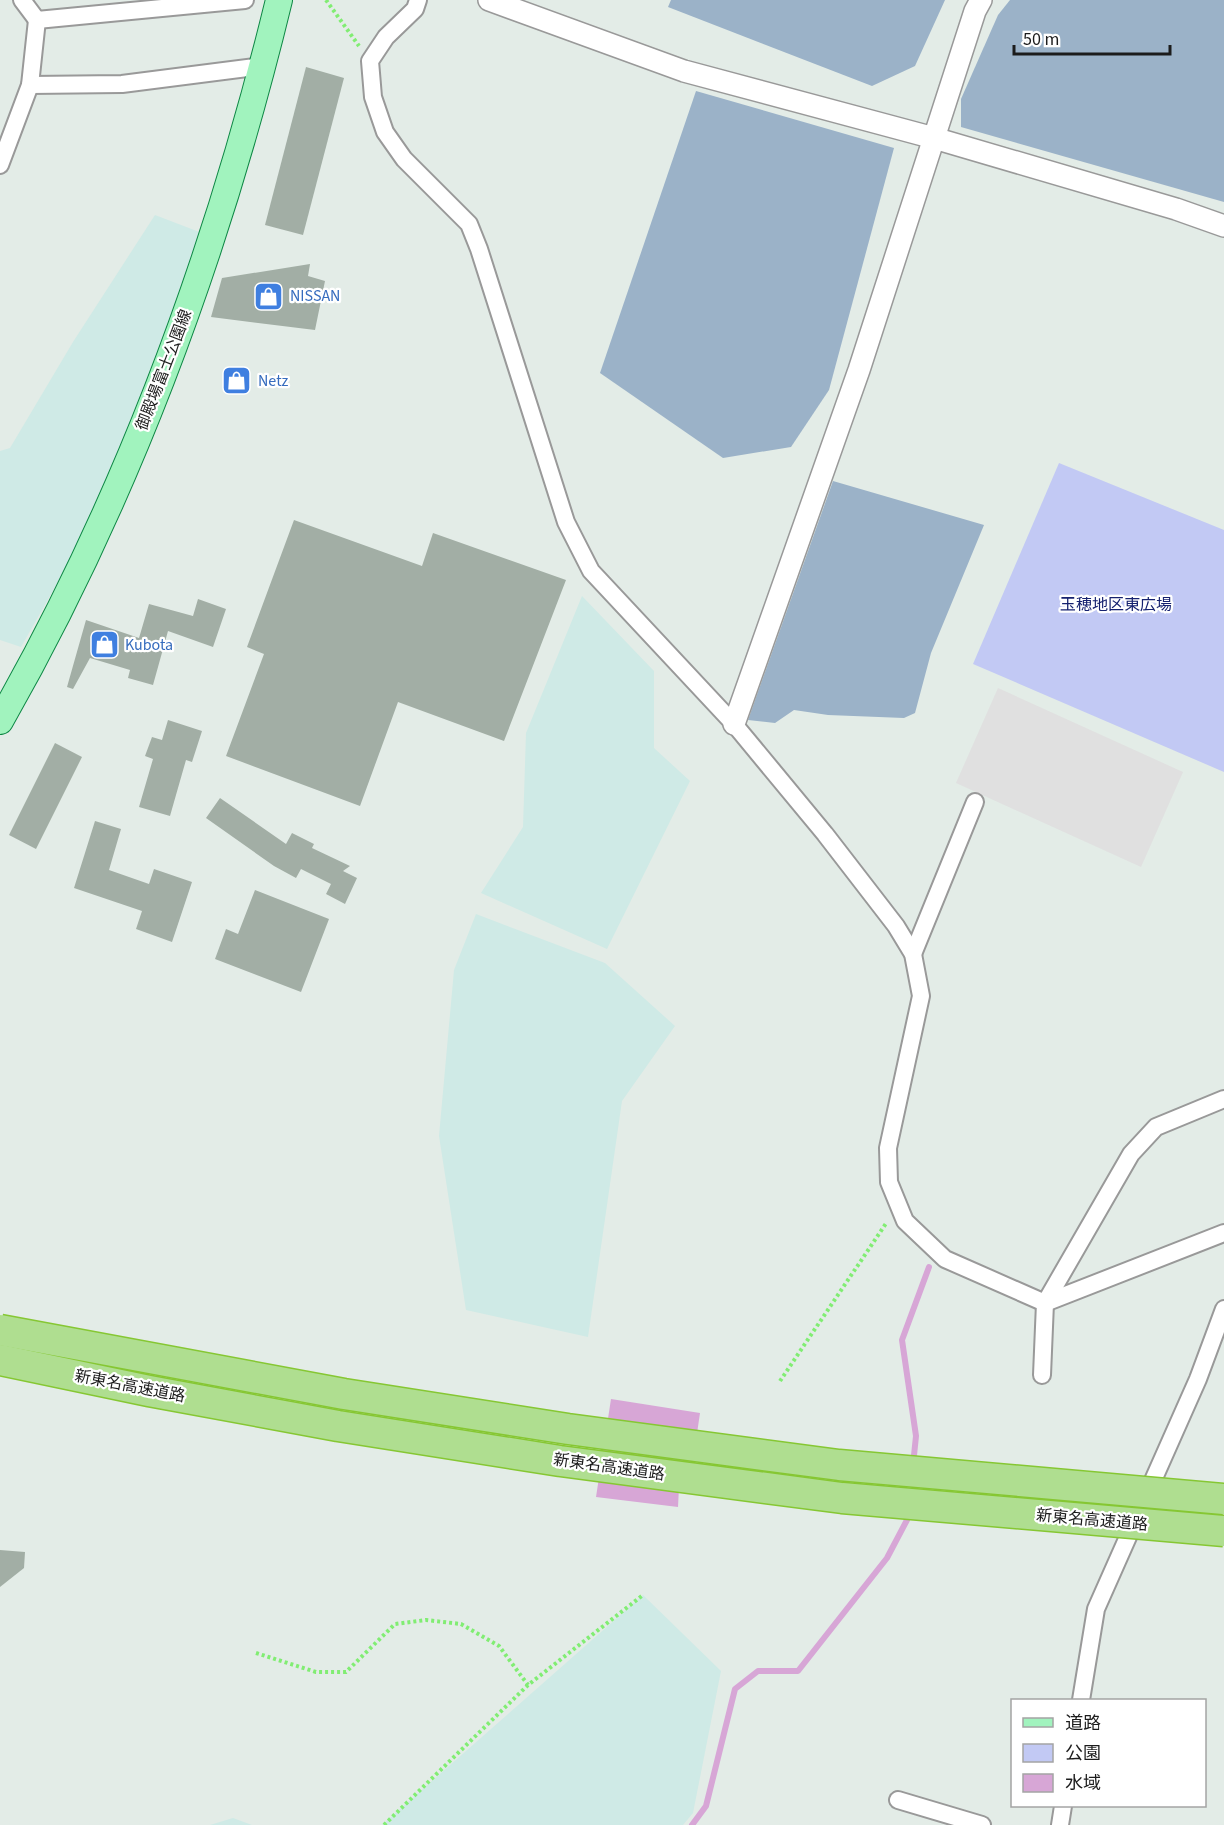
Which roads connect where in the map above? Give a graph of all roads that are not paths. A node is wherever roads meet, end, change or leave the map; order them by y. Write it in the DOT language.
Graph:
graph roads {
  1 [pos="22,0"];
  2 [pos="244,0"];
  3 [pos="279,0"];
  4 [pos="418,0"];
  5 [pos="489,0"];
  6 [pos="981,0"];
  7 [pos="189,3"];
  8 [pos="37,20"];
  9 [pos="263,66"];
  10 [pos="30,85"];
  11 [pos="934,138"];
  12 [pos="0,165"];
  13 [pos="1224,226"];
  14 [pos="0,722"];
  15 [pos="734,724"];
  16 [pos="975,802"];
  17 [pos="913,954"];
  18 [pos="1224,1099"];
  19 [pos="1224,1233"];
  20 [pos="1045,1302"];
  21 [pos="1224,1309"];
  22 [pos="0,1330"];
  23 [pos="0,1360"];
  24 [pos="1042,1375"];
  25 [pos="1224,1499"];
  26 [pos="1224,1531"];
  27 [pos="1081,1699"];
  28 [pos="898,1800"];
  29 [pos="1063,1807"];
  30 [pos="981,1825"];
  31 [pos="1060,1825"];
  1 -- 8 [label="street"];
  2 -- 7 [label="street"];
  3 -- 9 [label="main road, 御殿場富士公園線"];
  4 -- 15 [label="street"];
  5 -- 11 [label="street"];
  6 -- 11 [label="street"];
  7 -- 8 [label="street"];
  8 -- 10 [label="street"];
  9 -- 10 [label="street"];
  9 -- 14 [label="main road, 御殿場富士公園線"];
  10 -- 12 [label="street"];
  11 -- 13 [label="street"];
  11 -- 15 [label="street"];
  15 -- 17 [label="street"];
  16 -- 17 [label="street"];
  17 -- 20 [label="street"];
  18 -- 20 [label="street"];
  19 -- 20 [label="street"];
  20 -- 24 [label="street"];
  21 -- 27 [label="street"];
  22 -- 25 [label="highway, 新東名高速道路, bridge"];
  23 -- 26 [label="highway, 新東名高速道路, bridge"];
  28 -- 30 [label="street"];
  29 -- 31 [label="street"];
}
